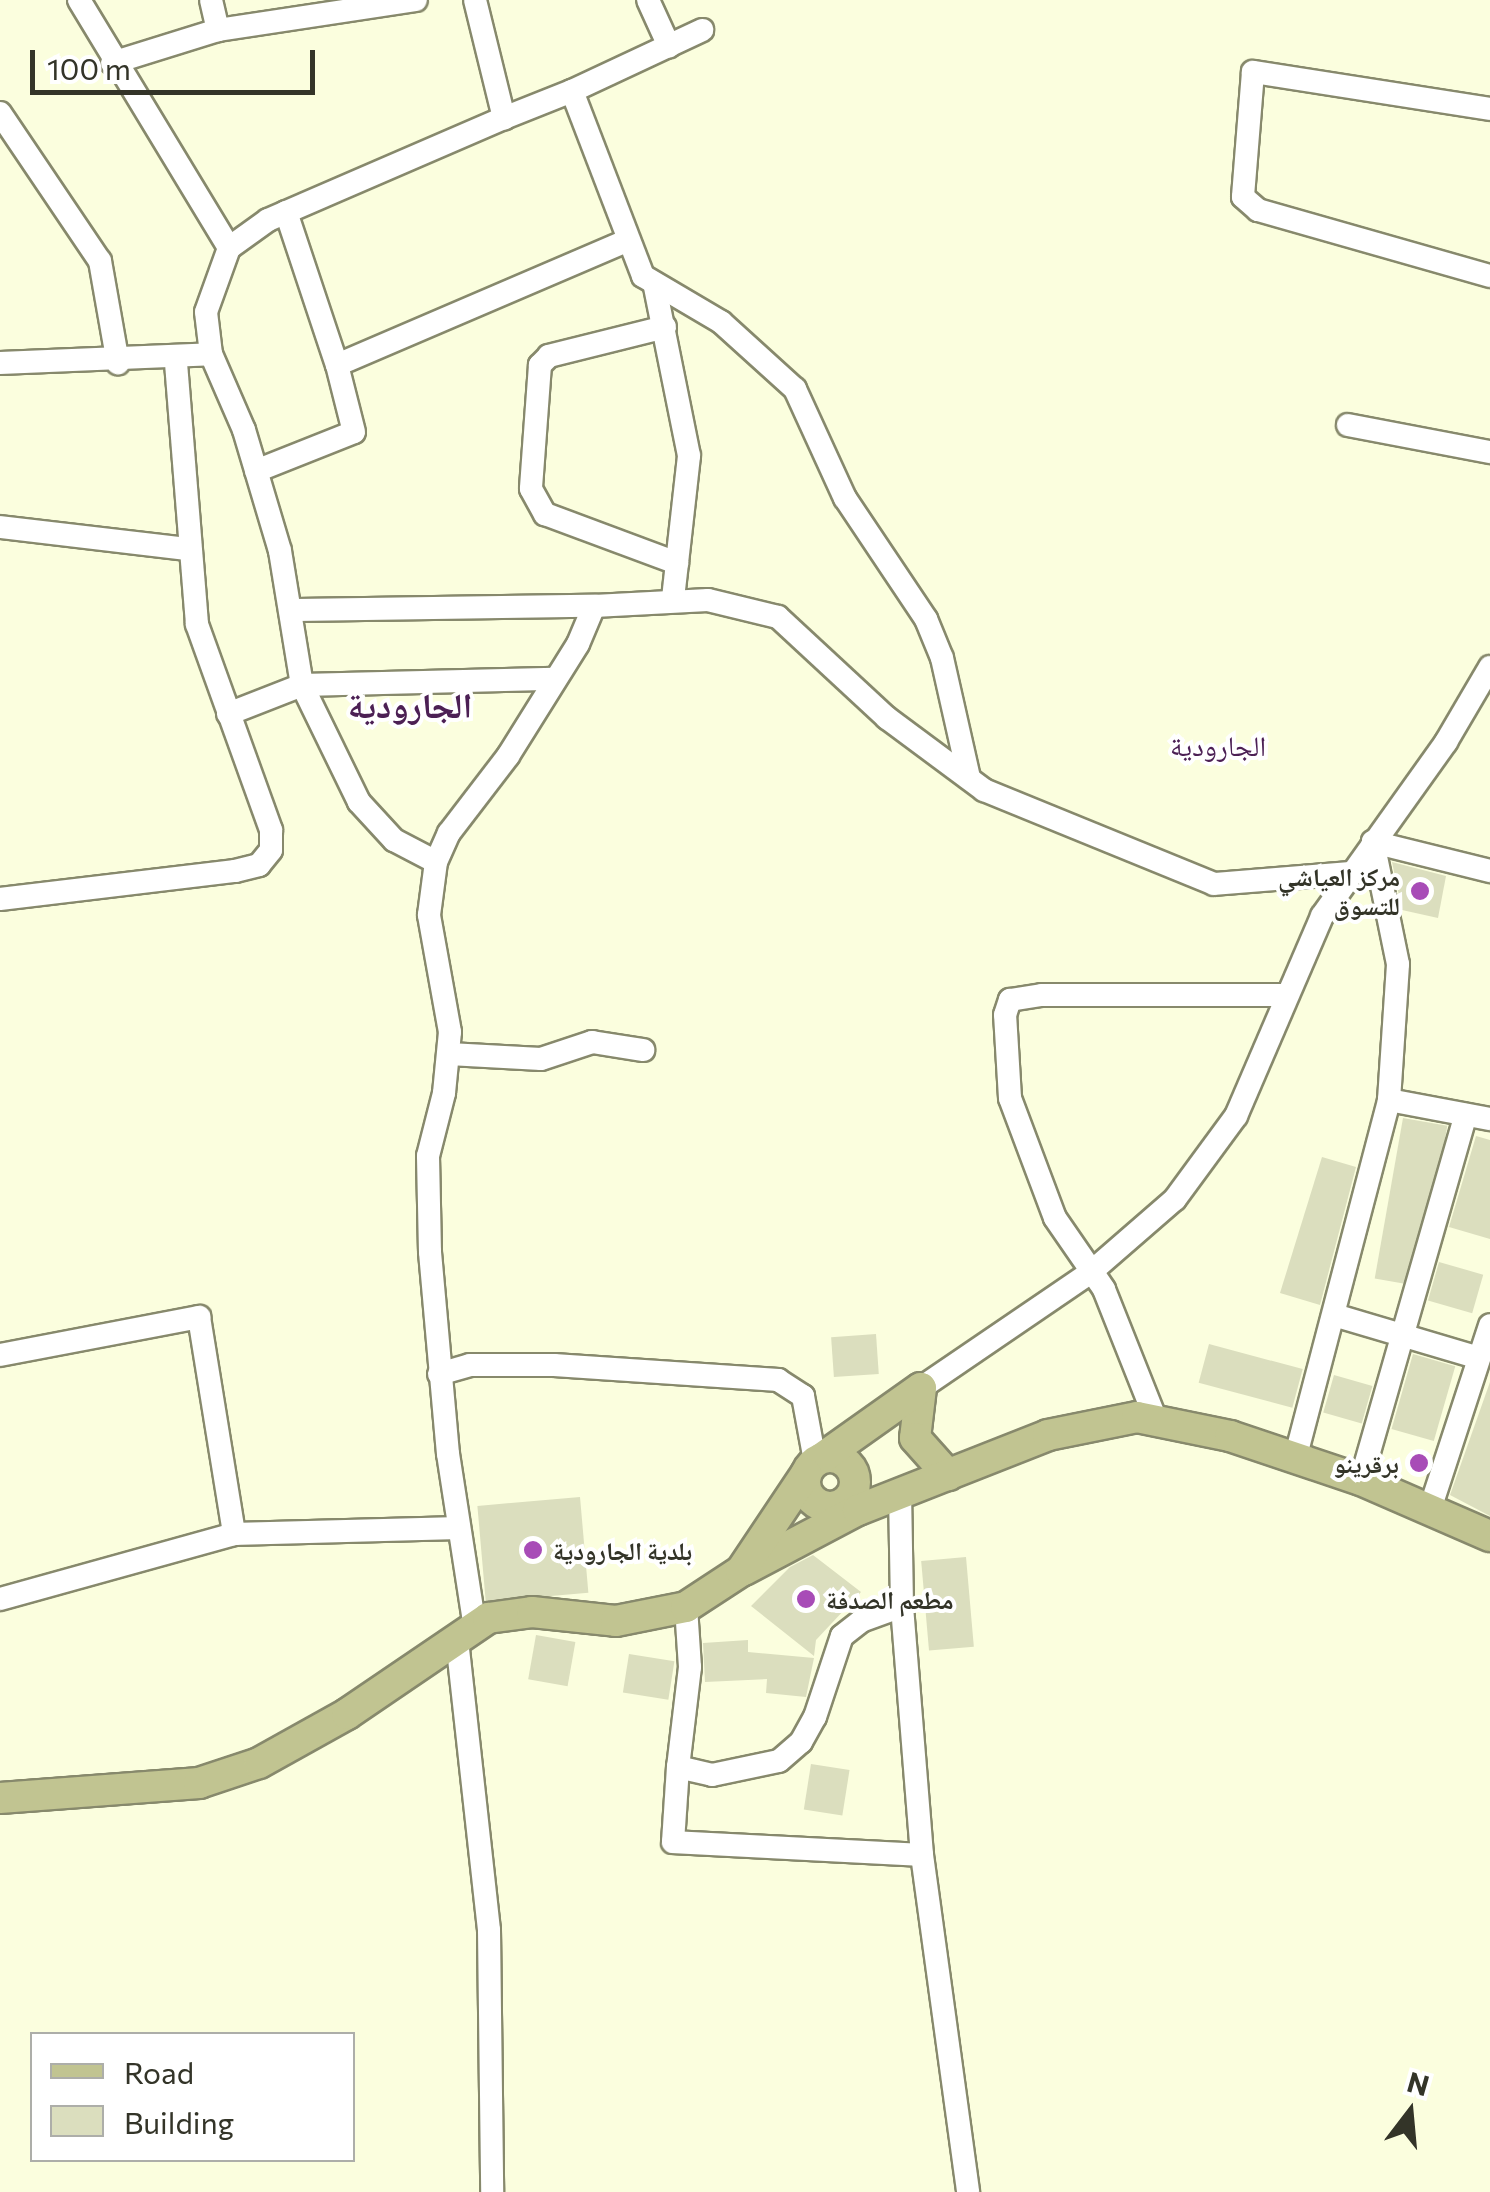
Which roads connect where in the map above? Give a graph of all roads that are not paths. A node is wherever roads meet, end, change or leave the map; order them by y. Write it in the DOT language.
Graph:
graph roads {
  1 [pos="79,0"];
  2 [pos="211,0"];
  3 [pos="416,0"];
  4 [pos="475,0"];
  5 [pos="648,0"];
  6 [pos="325,7"];
  7 [pos="218,30"];
  8 [pos="702,30"];
  9 [pos="669,46"];
  10 [pos="112,63"];
  11 [pos="572,91"];
  12 [pos="1490,109"];
  13 [pos="0,113"];
  14 [pos="504,118"];
  15 [pos="286,212"];
  16 [pos="628,242"];
  17 [pos="229,248"];
  18 [pos="1490,276"];
  19 [pos="655,286"];
  20 [pos="665,327"];
  21 [pos="211,354"];
  22 [pos="176,361"];
  23 [pos="0,362"];
  24 [pos="118,363"];
  25 [pos="338,365"];
  26 [pos="1348,425"];
  27 [pos="1490,452"];
  28 [pos="256,470"];
  29 [pos="0,527"];
  30 [pos="187,549"];
  31 [pos="677,562"];
  32 [pos="672,599"];
  33 [pos="594,606"];
  34 [pos="290,610"];
  35 [pos="1489,672"];
  36 [pos="555,679"];
  37 [pos="302,685"];
  38 [pos="228,714"];
  39 [pos="969,778"];
  40 [pos="1374,842"];
  41 [pos="436,862"];
  42 [pos="1490,872"];
  43 [pos="1352,874"];
  44 [pos="0,899"];
  45 [pos="1284,995"];
  46 [pos="642,1050"];
  47 [pos="449,1054"];
  48 [pos="1389,1100"];
  49 [pos="1466,1115"];
  50 [pos="1490,1119"];
  51 [pos="1090,1272"];
  52 [pos="1334,1315"];
  53 [pos="1490,1325"];
  54 [pos="1404,1334"];
  55 [pos="0,1355"];
  56 [pos="1479,1358"];
  57 [pos="439,1374"];
  58 [pos="921,1388"];
  59 [pos="1156,1420"];
  60 [pos="1296,1458"];
  61 [pos="814,1464"];
  62 [pos="948,1474"];
  63 [pos="853,1475"];
  64 [pos="1361,1480"];
  65 [pos="900,1494"];
  66 [pos="824,1506"];
  67 [pos="1431,1506"];
  68 [pos="458,1528"];
  69 [pos="234,1534"];
  70 [pos="810,1536"];
  71 [pos="1490,1536"];
  72 [pos="741,1572"];
  73 [pos="0,1599"];
  74 [pos="902,1606"];
  75 [pos="686,1607"];
  76 [pos="466,1634"];
  77 [pos="678,1767"];
  78 [pos="0,1798"];
  79 [pos="922,1855"];
  80 [pos="492,2192"];
  81 [pos="968,2192"];
  1 -- 10 [label="street"];
  2 -- 7 [label="street"];
  3 -- 6 [label="street"];
  4 -- 14 [label="street"];
  5 -- 9 [label="street"];
  6 -- 7 [label="street"];
  7 -- 10 [label="street"];
  8 -- 9 [label="street"];
  9 -- 11 [label="street"];
  10 -- 17 [label="street"];
  11 -- 14 [label="street"];
  11 -- 16 [label="street"];
  12 -- 18 [label="street"];
  13 -- 24 [label="street"];
  14 -- 15 [label="street"];
  15 -- 17 [label="street"];
  15 -- 25 [label="street"];
  16 -- 19 [label="street"];
  16 -- 25 [label="street"];
  17 -- 21 [label="street"];
  19 -- 20 [label="street"];
  19 -- 39 [label="street"];
  20 -- 31 [label="street"];
  20 -- 31 [label="street"];
  21 -- 22 [label="street"];
  21 -- 28 [label="street"];
  22 -- 24 [label="street"];
  22 -- 30 [label="street"];
  23 -- 24 [label="street"];
  25 -- 28 [label="street"];
  26 -- 27 [label="street"];
  28 -- 34 [label="street"];
  29 -- 30 [label="street"];
  30 -- 38 [label="street"];
  31 -- 32 [label="street"];
  32 -- 33 [label="street"];
  32 -- 39 [label="street"];
  33 -- 34 [label="street"];
  33 -- 36 [label="street"];
  34 -- 37 [label="street"];
  35 -- 40 [label="street"];
  36 -- 37 [label="street"];
  36 -- 41 [label="street"];
  37 -- 38 [label="street"];
  37 -- 41 [label="street"];
  38 -- 44 [label="street"];
  39 -- 43 [label="street"];
  40 -- 42 [label="street"];
  40 -- 43 [label="street"];
  40 -- 48 [label="street"];
  41 -- 47 [label="street"];
  43 -- 45 [label="street"];
  45 -- 51 [label="street"];
  45 -- 51 [label="street"];
  46 -- 47 [label="street"];
  47 -- 57 [label="street"];
  48 -- 49 [label="street"];
  48 -- 52 [label="street"];
  49 -- 50 [label="street"];
  49 -- 54 [label="street"];
  51 -- 58 [label="street"];
  51 -- 59 [label="street"];
  52 -- 54 [label="street"];
  52 -- 60 [label="street"];
  53 -- 56 [label="street"];
  54 -- 56 [label="street"];
  54 -- 64 [label="street"];
  55 -- 69 [label="street"];
  56 -- 67 [label="street"];
  57 -- 61 [label="street"];
  57 -- 68 [label="street"];
  58 -- 61 [label="main road"];
  58 -- 62 [label="main road"];
  58 -- 63 [label="main road"];
  59 -- 60 [label="main road"];
  59 -- 62 [label="main road"];
  60 -- 64 [label="main road"];
  61 -- 63 [label="main road"];
  61 -- 66 [label="main road"];
  61 -- 72 [label="main road"];
  62 -- 63 [label="main road"];
  62 -- 65 [label="main road"];
  63 -- 66 [label="main road"];
  64 -- 67 [label="main road"];
  65 -- 70 [label="main road"];
  65 -- 74 [label="street"];
  66 -- 70 [label="main road"];
  67 -- 71 [label="main road"];
  68 -- 69 [label="street"];
  68 -- 76 [label="street"];
  69 -- 73 [label="street"];
  70 -- 72 [label="main road"];
  72 -- 75 [label="main road"];
  74 -- 77 [label="street"];
  74 -- 79 [label="street"];
  75 -- 76 [label="main road"];
  75 -- 77 [label="street"];
  76 -- 78 [label="main road"];
  76 -- 80 [label="street"];
  77 -- 79 [label="street"];
  79 -- 81 [label="street"];
}
